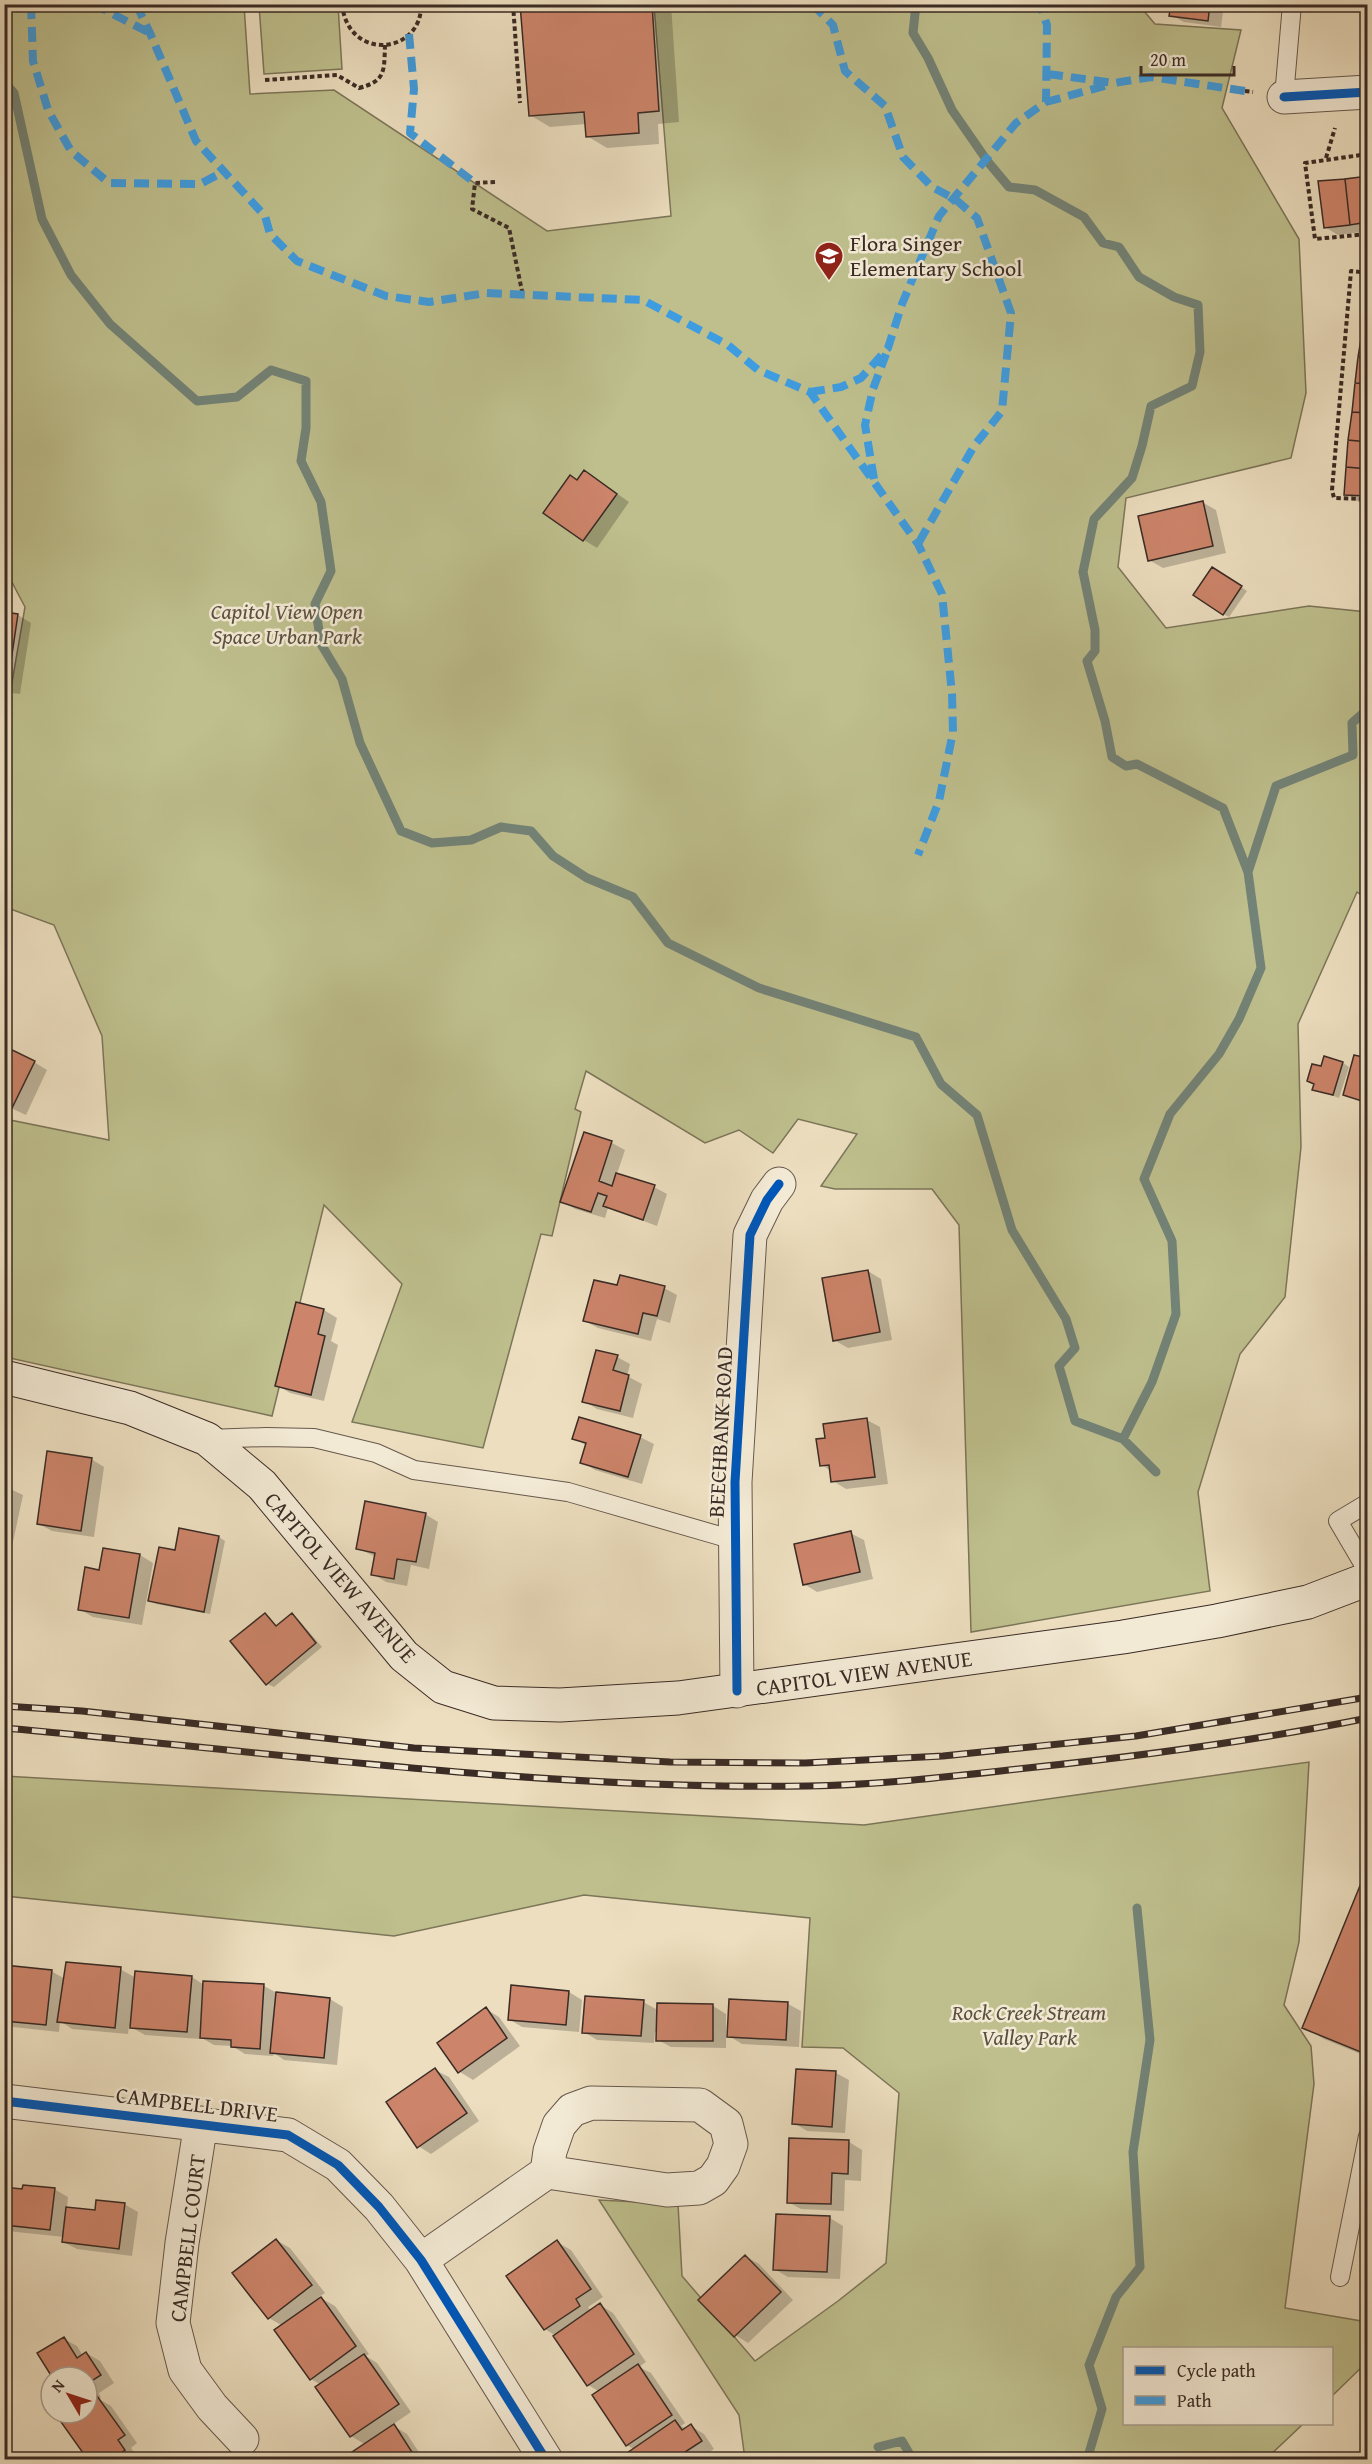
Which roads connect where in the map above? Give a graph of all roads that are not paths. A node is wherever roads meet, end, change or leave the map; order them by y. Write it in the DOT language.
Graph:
graph roads {
  1 [pos="1292,4"];
  2 [pos="1368,92"];
  3 [pos="1284,97"];
  4 [pos="779,1184"];
  5 [pos="4,1377"];
  6 [pos="207,1439"];
  7 [pos="1368,1503"];
  8 [pos="735,1540"];
  9 [pos="1368,1572"];
  10 [pos="1368,1579"];
  11 [pos="737,1691"];
  12 [pos="4,2101"];
  13 [pos="201,2123"];
  14 [pos="1368,2136"];
  15 [pos="547,2172"];
  16 [pos="421,2260"];
  17 [pos="1340,2277"];
  18 [pos="242,2439"];
  19 [pos="546,2460"];
  1 -- 3 [label="lane"];
  2 -- 3 [label="street"];
  4 -- 8 [label="street, BEECHBANK ROAD"];
  5 -- 6 [label="street, CAPITOL VIEW AVENUE"];
  6 -- 8 [label="lane"];
  6 -- 11 [label="street, CAPITOL VIEW AVENUE"];
  7 -- 9 [label="lane"];
  8 -- 11 [label="street, BEECHBANK ROAD"];
  10 -- 11 [label="street, CAPITOL VIEW AVENUE"];
  12 -- 13 [label="street, CAMPBELL DRIVE"];
  13 -- 16 [label="street, CAMPBELL DRIVE"];
  13 -- 18 [label="street, CAMPBELL COURT"];
  14 -- 17 [label="lane"];
  15 -- 15 [label="street"];
  15 -- 16 [label="street"];
  16 -- 19 [label="street, CAMPBELL DRIVE"];
}
